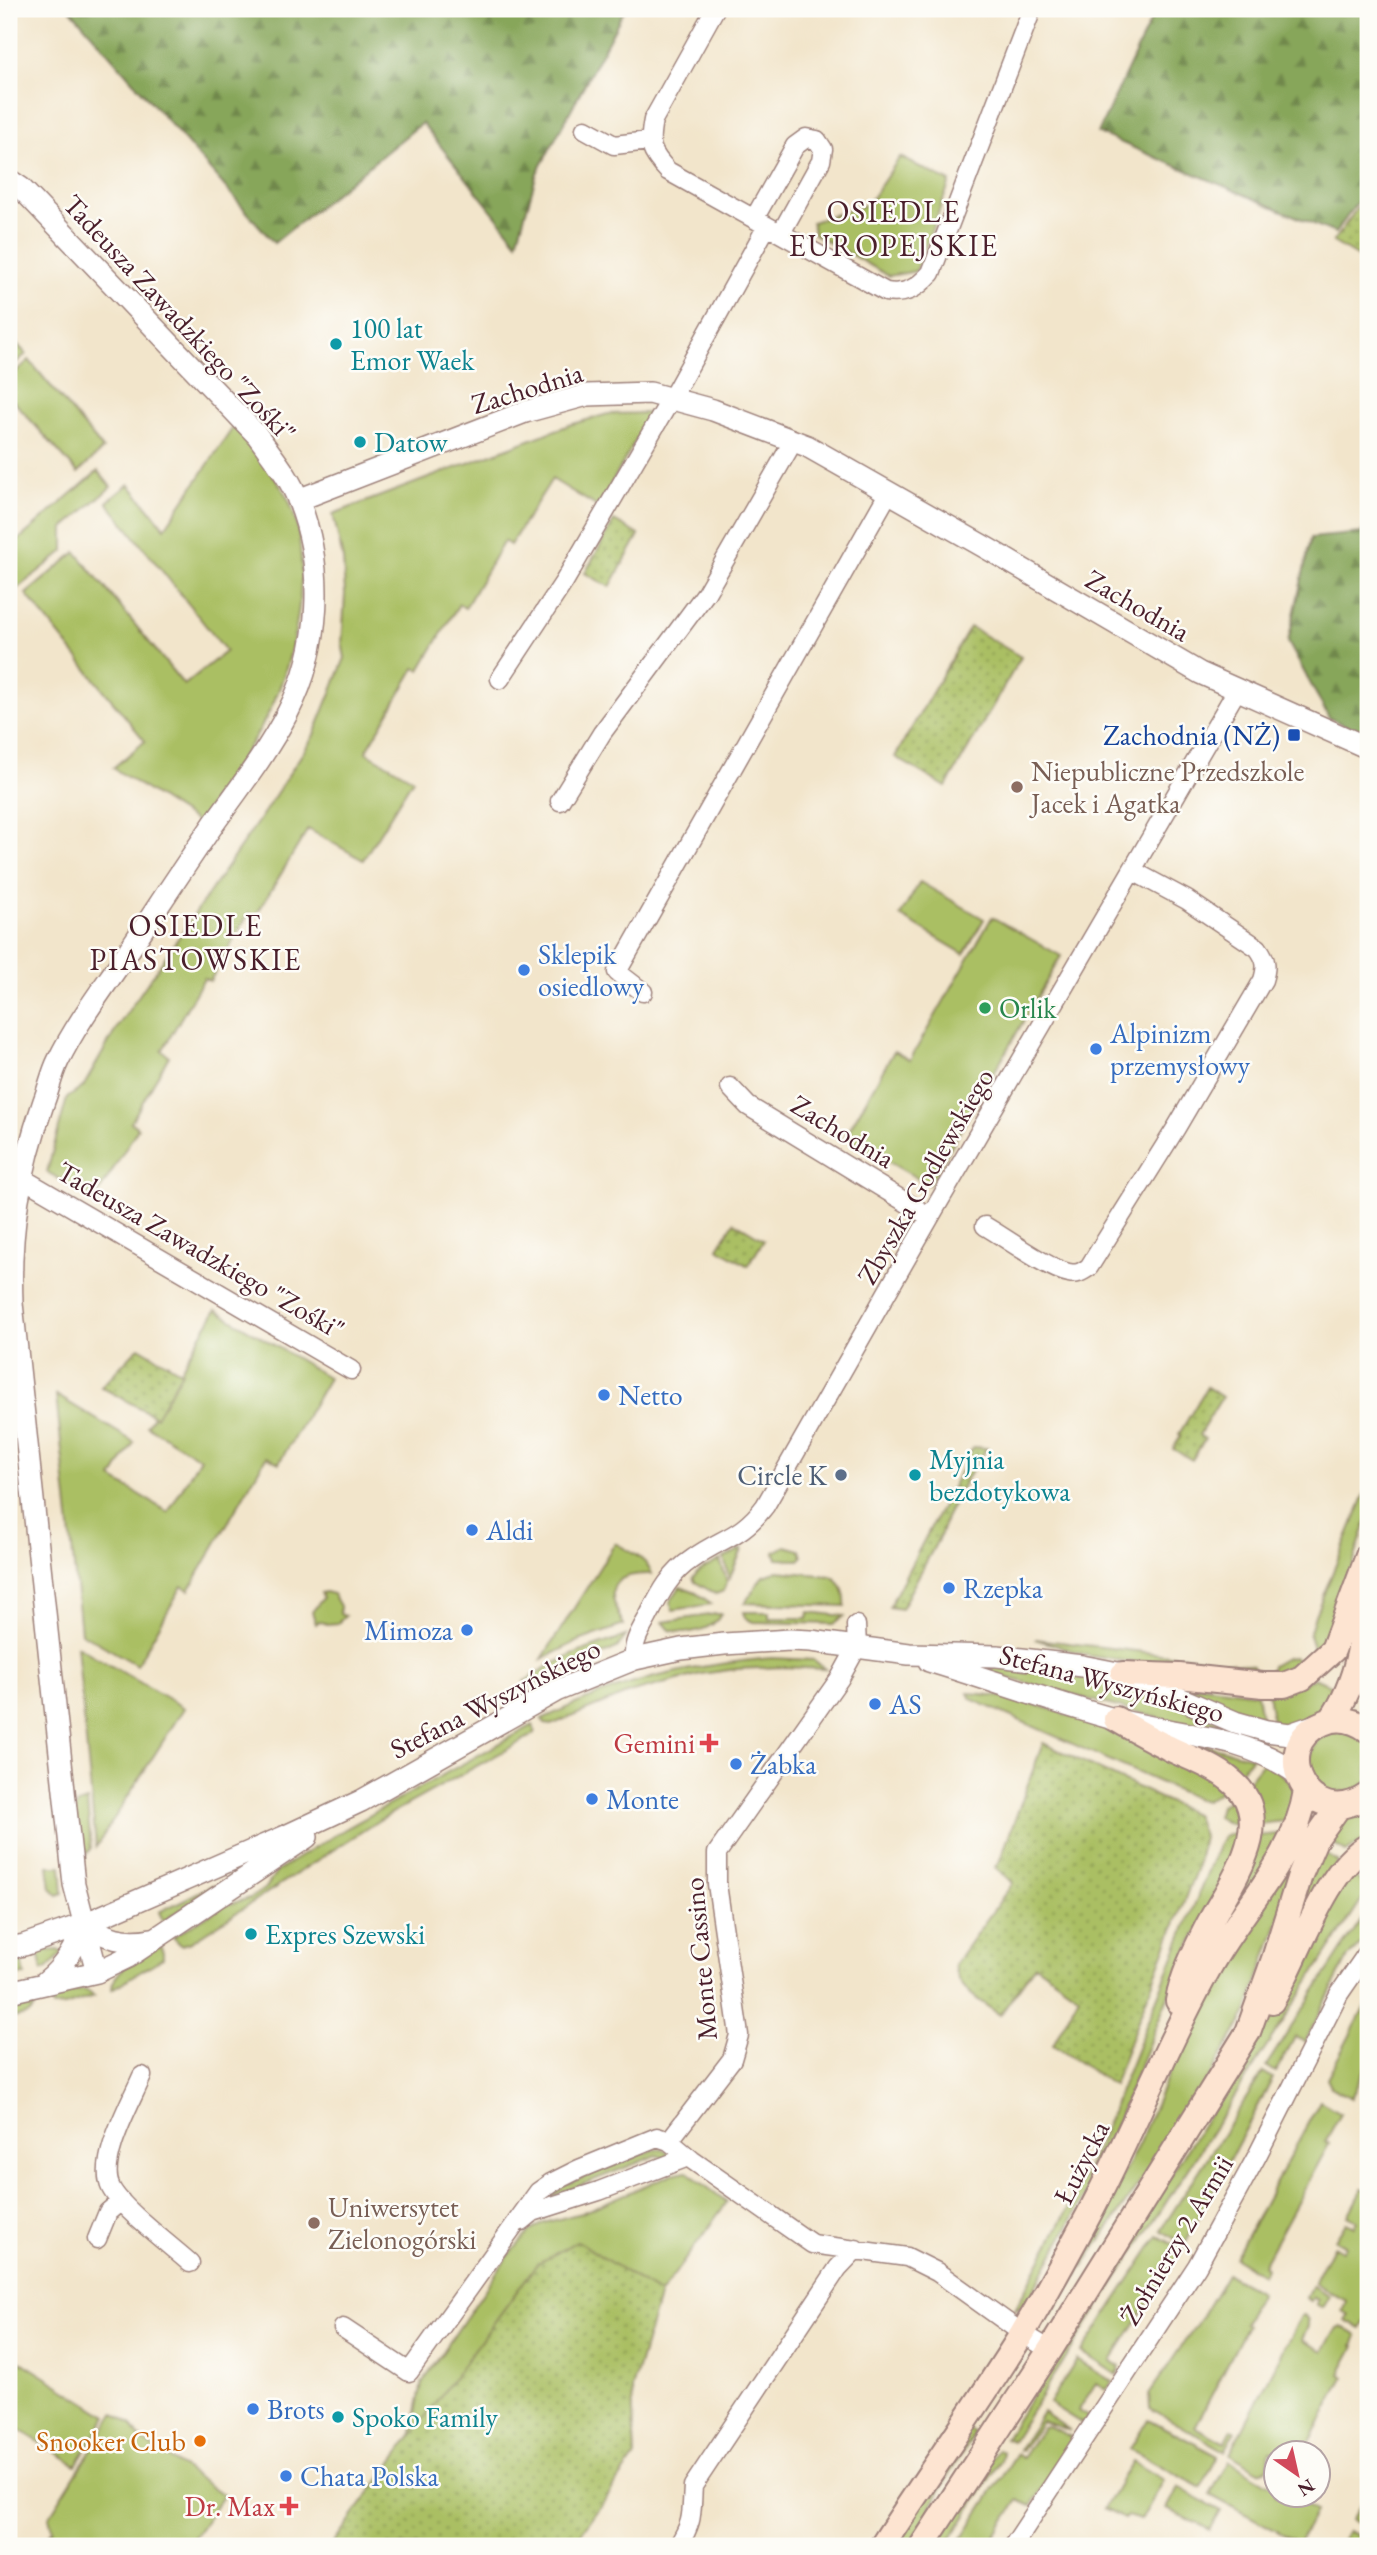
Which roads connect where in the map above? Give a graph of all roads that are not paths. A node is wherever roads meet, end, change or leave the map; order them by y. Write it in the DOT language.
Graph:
graph roads {
  1 [pos="715,9"];
  2 [pos="1032,9"];
  3 [pos="585,129"];
  4 [pos="649,141"];
  5 [pos="9,180"];
  6 [pos="767,226"];
  7 [pos="671,399"];
  8 [pos="794,440"];
  9 [pos="889,492"];
  10 [pos="298,500"];
  11 [pos="499,679"];
  12 [pos="1237,690"];
  13 [pos="1368,748"];
  14 [pos="560,801"];
  15 [pos="1133,872"];
  16 [pos="643,992"];
  17 [pos="730,1087"];
  18 [pos="22,1178"];
  19 [pos="930,1217"];
  20 [pos="985,1226"];
  21 [pos="10,1236"];
  22 [pos="10,1268"];
  23 [pos="351,1370"];
  24 [pos="1368,1556"];
  25 [pos="1368,1583"];
  26 [pos="856,1625"];
  27 [pos="857,1647"];
  28 [pos="909,1654"];
  29 [pos="635,1659"];
  30 [pos="1123,1674"];
  31 [pos="1116,1719"];
  32 [pos="1325,1722"];
  33 [pos="1368,1730"];
  34 [pos="1302,1782"];
  35 [pos="361,1801"];
  36 [pos="1358,1801"];
  37 [pos="1368,1846"];
  38 [pos="84,1924"];
  39 [pos="159,1938"];
  40 [pos="9,1948"];
  41 [pos="1368,1952"];
  42 [pos="97,1972"];
  43 [pos="43,1985"];
  44 [pos="9,1992"];
  45 [pos="1248,2032"];
  46 [pos="1172,2038"];
  47 [pos="142,2076"];
  48 [pos="667,2139"];
  49 [pos="688,2157"];
  50 [pos="121,2201"];
  51 [pos="509,2232"];
  52 [pos="97,2239"];
  53 [pos="856,2249"];
  54 [pos="190,2263"];
  55 [pos="343,2328"];
  56 [pos="1022,2333"];
  57 [pos="1050,2350"];
  58 [pos="678,2546"];
  59 [pos="882,2546"];
  60 [pos="922,2546"];
  61 [pos="1013,2546"];
  1 -- 4 [label="street"];
  2 -- 6 [label="street"];
  3 -- 4 [label="street"];
  4 -- 6 [label="street"];
  5 -- 10 [label="street, Tadeusza Zawadzkiego \"Zośki\""];
  6 -- 7 [label="street"];
  7 -- 8 [label="street, Zachodnia"];
  7 -- 10 [label="street, Zachodnia"];
  7 -- 11 [label="street"];
  8 -- 9 [label="street, Zachodnia"];
  8 -- 14 [label="street"];
  9 -- 12 [label="street, Zachodnia"];
  9 -- 16 [label="street"];
  10 -- 18 [label="street, Tadeusza Zawadzkiego \"Zośki\""];
  12 -- 13 [label="street, Zachodnia"];
  12 -- 15 [label="street, Zbyszka Godlewskiego"];
  15 -- 19 [label="street, Zbyszka Godlewskiego"];
  15 -- 20 [label="street"];
  17 -- 19 [label="street, Zachodnia"];
  18 -- 21 [label="street, Tadeusza Zawadzkiego \"Zośki\""];
  18 -- 23 [label="street, Tadeusza Zawadzkiego \"Zośki\""];
  19 -- 29 [label="street, Zbyszka Godlewskiego"];
  21 -- 22 [label="street, Tadeusza Zawadzkiego \"Zośki\""];
  22 -- 38 [label="street, Tadeusza Zawadzkiego \"Zośki\""];
  24 -- 30 [label="main road"];
  25 -- 32 [label="main road"];
  26 -- 27 [label="street"];
  27 -- 28 [label="street, Stefana Wyszyńskiego"];
  27 -- 29 [label="street, Stefana Wyszyńskiego"];
  27 -- 48 [label="street, Monte Cassino"];
  28 -- 30 [label="street, Stefana Wyszyńskiego"];
  28 -- 31 [label="street, Stefana Wyszyńskiego"];
  29 -- 35 [label="street, Stefana Wyszyńskiego"];
  30 -- 32 [label="street, Stefana Wyszyńskiego"];
  31 -- 34 [label="street, Stefana Wyszyńskiego"];
  31 -- 46 [label="main road"];
  32 -- 33 [label="main road"];
  32 -- 34 [label="main road, Łużycka"];
  34 -- 36 [label="main road"];
  34 -- 46 [label="main road, Łużycka"];
  35 -- 38 [label="street, Stefana Wyszyńskiego"];
  35 -- 39 [label="street, Stefana Wyszyńskiego"];
  36 -- 45 [label="main road"];
  37 -- 45 [label="main road"];
  38 -- 39 [label="street"];
  38 -- 40 [label="street, Stefana Wyszyńskiego"];
  38 -- 42 [label="street, Tadeusza Zawadzkiego \"Zośki\""];
  38 -- 43 [label="street"];
  39 -- 42 [label="street, Stefana Wyszyńskiego"];
  41 -- 61 [label="street, Żołnierzy 2 Armii"];
  42 -- 43 [label="street, Stefana Wyszyńskiego"];
  43 -- 44 [label="street, Stefana Wyszyńskiego"];
  45 -- 57 [label="main road"];
  46 -- 56 [label="main road, Łużycka"];
  47 -- 50 [label="street"];
  48 -- 49 [label="street"];
  48 -- 51 [label="street"];
  49 -- 51 [label="street"];
  49 -- 53 [label="street"];
  50 -- 52 [label="street"];
  50 -- 54 [label="street"];
  51 -- 55 [label="street"];
  53 -- 56 [label="street"];
  53 -- 58 [label="street"];
  56 -- 57 [label="street"];
  56 -- 59 [label="main road, Łużycka"];
  57 -- 60 [label="main road"];
}
